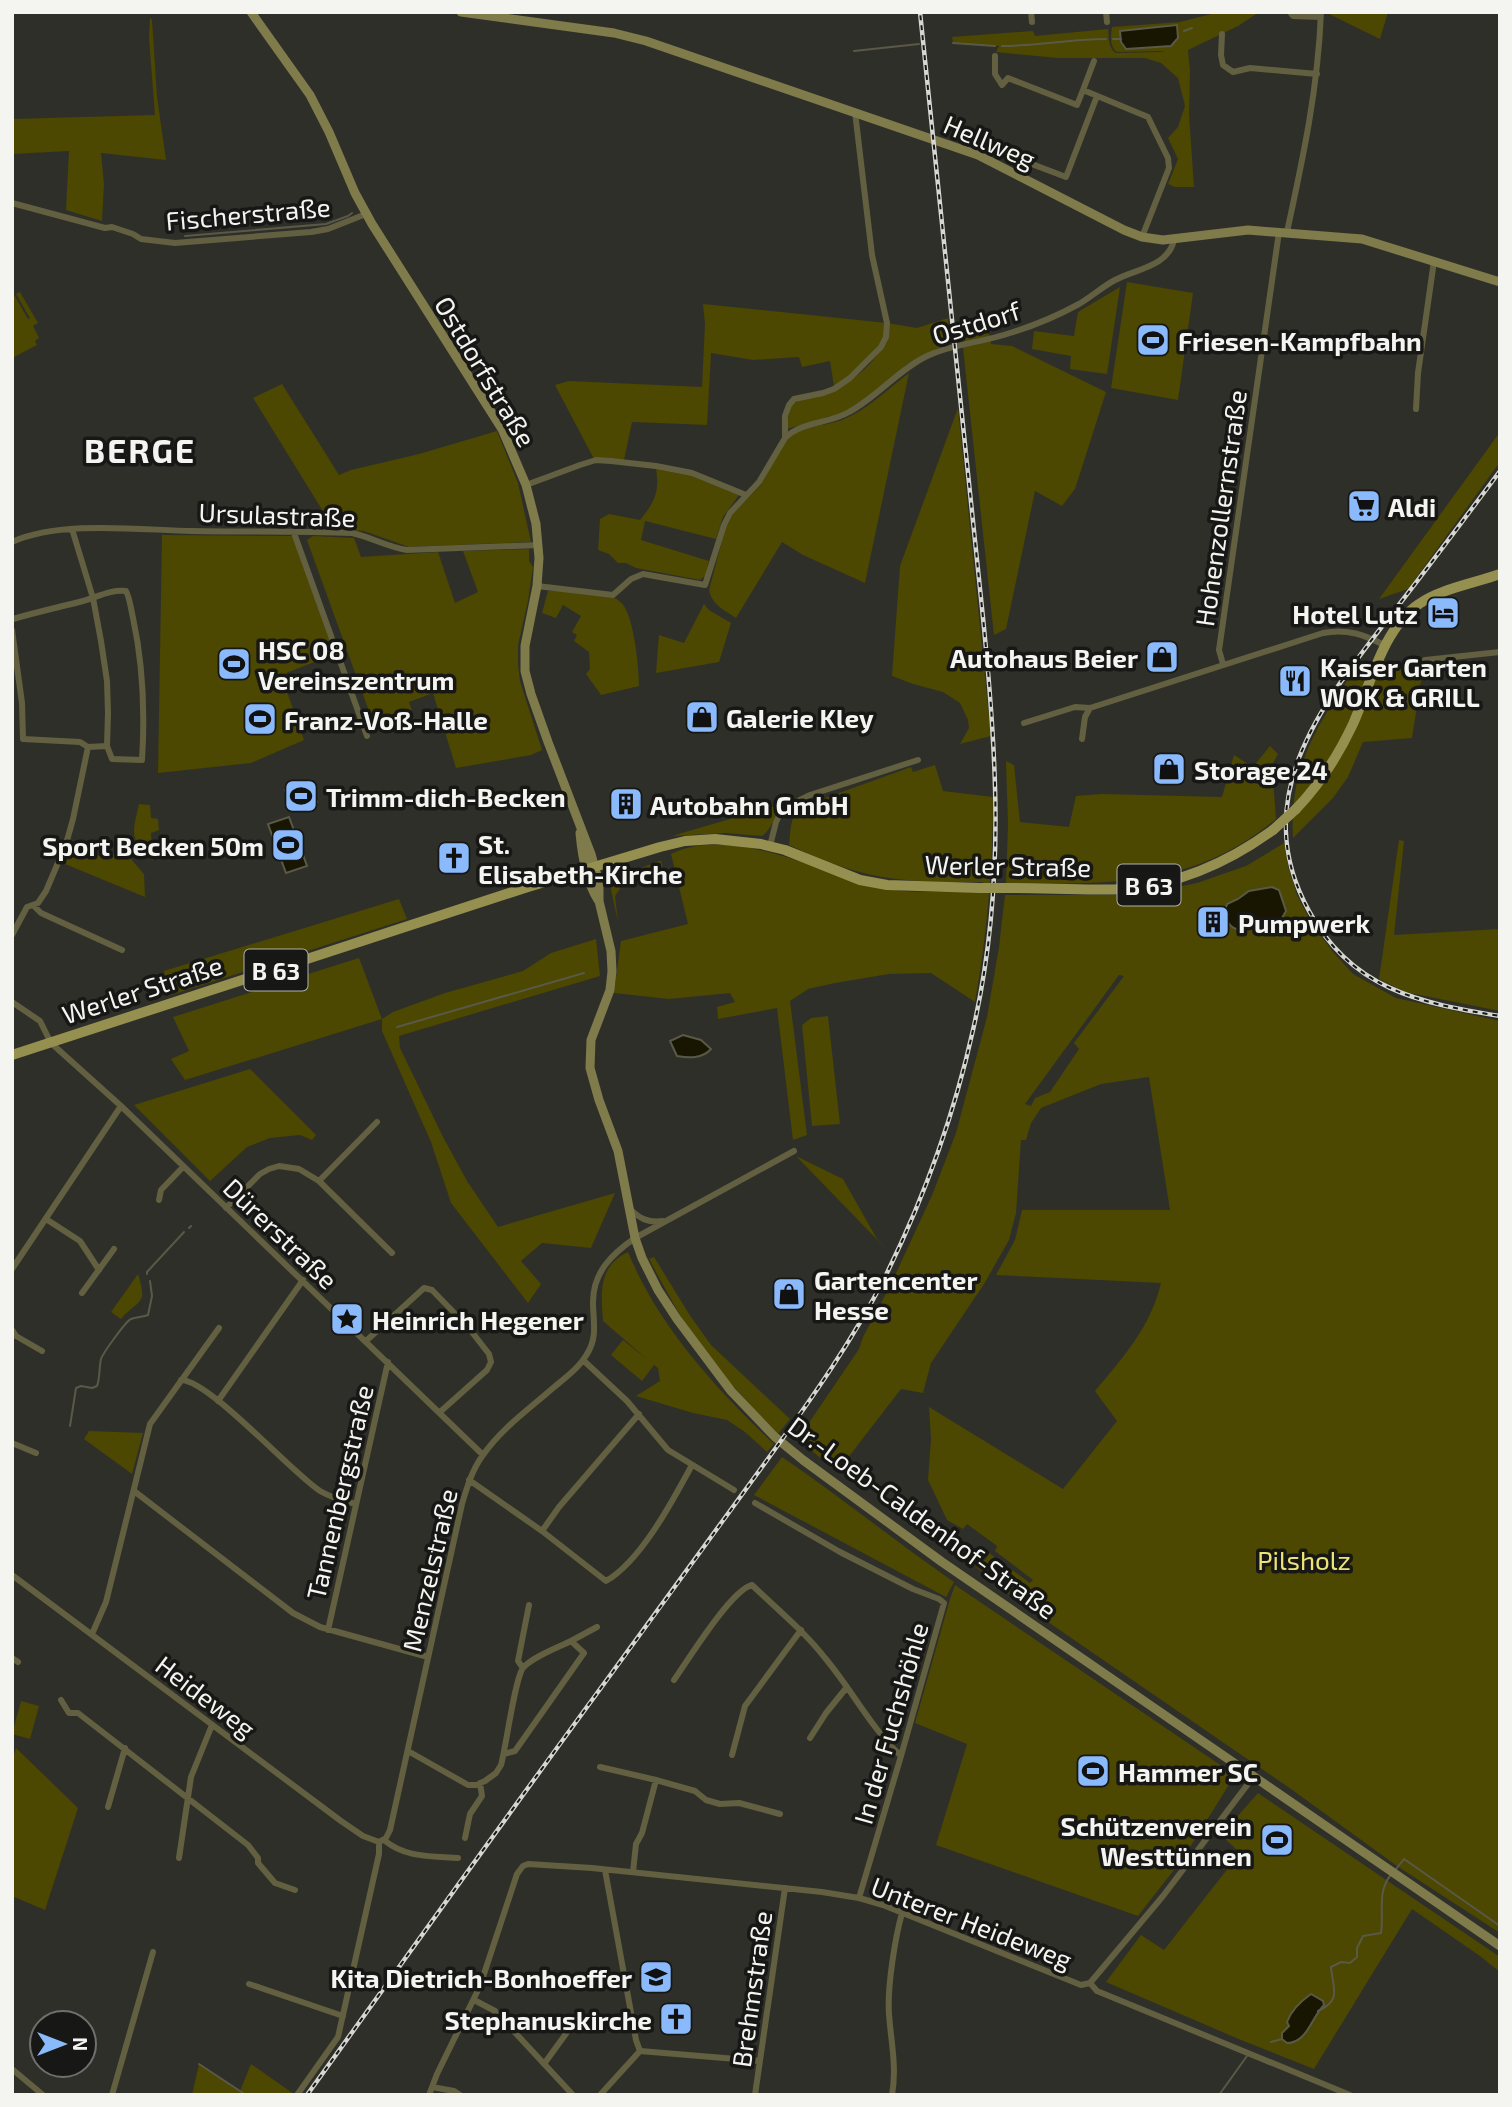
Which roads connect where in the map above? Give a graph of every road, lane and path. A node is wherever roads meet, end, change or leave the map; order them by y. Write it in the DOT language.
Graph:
graph roads {
  1 [pos="251,12"];
  2 [pos="461,12"];
  3 [pos="1031,12"];
  4 [pos="1107,12"];
  5 [pos="1290,12"];
  6 [pos="1320,15"];
  7 [pos="1032,22"];
  8 [pos="1107,22"];
  9 [pos="1222,34"];
  10 [pos="995,56"];
  11 [pos="1094,61"];
  12 [pos="1317,74"];
  13 [pos="1083,90"];
  14 [pos="1097,96"];
  15 [pos="1077,105"];
  16 [pos="1091,111"];
  17 [pos="855,112"];
  18 [pos="974,142"];
  19 [pos="12,203"];
  20 [pos="366,215"];
  21 [pos="1283,232"];
  22 [pos="1142,237"];
  23 [pos="1174,240"];
  24 [pos="1434,261"];
  25 [pos="1500,282"];
  26 [pos="1416,409"];
  27 [pos="785,438"];
  28 [pos="526,485"];
  29 [pos="746,495"];
  30 [pos="72,530"];
  31 [pos="294,533"];
  32 [pos="12,542"];
  33 [pos="539,545"];
  34 [pos="1500,575"];
  35 [pos="537,586"];
  36 [pos="93,598"];
  37 [pos="12,620"];
  38 [pos="12,630"];
  39 [pos="1386,646"];
  40 [pos="1500,652"];
  41 [pos="1425,660"];
  42 [pos="1223,664"];
  43 [pos="1090,708"];
  44 [pos="1024,723"];
  45 [pos="367,736"];
  46 [pos="1082,739"];
  47 [pos="107,746"];
  48 [pos="88,747"];
  49 [pos="918,760"];
  50 [pos="770,846"];
  51 [pos="591,868"];
  52 [pos="34,906"];
  53 [pos="12,934"];
  54 [pos="122,950"];
  55 [pos="12,1002"];
  56 [pos="51,1043"];
  57 [pos="12,1055"];
  58 [pos="121,1106"];
  59 [pos="377,1122"];
  60 [pos="794,1151"];
  61 [pos="183,1167"];
  62 [pos="319,1181"];
  63 [pos="159,1200"];
  64 [pos="226,1208"];
  65 [pos="629,1208"];
  66 [pos="46,1219"];
  67 [pos="665,1221"];
  68 [pos="635,1238"];
  69 [pos="114,1249"];
  70 [pos="392,1253"];
  71 [pos="12,1269"];
  72 [pos="99,1270"];
  73 [pos="303,1280"];
  74 [pos="82,1293"];
  75 [pos="219,1328"];
  76 [pos="12,1330"];
  77 [pos="366,1341"];
  78 [pos="42,1351"];
  79 [pos="583,1360"];
  80 [pos="388,1362"];
  81 [pos="181,1380"];
  82 [pos="218,1401"];
  83 [pos="440,1412"];
  84 [pos="639,1414"];
  85 [pos="12,1443"];
  86 [pos="36,1453"];
  87 [pos="483,1455"];
  88 [pos="692,1465"];
  89 [pos="469,1480"];
  90 [pos="134,1490"];
  91 [pos="734,1490"];
  92 [pos="755,1503"];
  93 [pos="356,1504"];
  94 [pos="542,1531"];
  95 [pos="12,1575"];
  96 [pos="529,1605"];
  97 [pos="597,1627"];
  98 [pos="328,1630"];
  99 [pos="801,1630"];
  100 [pos="92,1634"];
  101 [pos="571,1641"];
  102 [pos="428,1657"];
  103 [pos="523,1668"];
  104 [pos="674,1680"];
  105 [pos="847,1687"];
  106 [pos="61,1700"];
  107 [pos="212,1725"];
  108 [pos="810,1738"];
  109 [pos="125,1748"];
  110 [pos="408,1751"];
  111 [pos="504,1754"];
  112 [pos="732,1755"];
  113 [pos="901,1756"];
  114 [pos="600,1767"];
  115 [pos="1254,1776"];
  116 [pos="656,1780"];
  117 [pos="480,1783"];
  118 [pos="188,1797"];
  119 [pos="108,1807"];
  120 [pos="780,1814"];
  121 [pos="465,1838"];
  122 [pos="382,1841"];
  123 [pos="179,1858"];
  124 [pos="458,1858"];
  125 [pos="605,1870"];
  126 [pos="633,1872"];
  127 [pos="785,1888"];
  128 [pos="295,1890"];
  129 [pos="859,1898"];
  130 [pos="902,1913"];
  131 [pos="1500,1946"];
  132 [pos="153,1952"];
  133 [pos="1090,1983"];
  134 [pos="250,1984"];
  135 [pos="474,2000"];
  136 [pos="581,2013"];
  137 [pos="343,2016"];
  138 [pos="640,2051"];
  139 [pos="760,2061"];
  140 [pos="544,2064"];
  141 [pos="12,2069"];
  142 [pos="431,2091"];
  143 [pos="43,2095"];
  144 [pos="112,2095"];
  145 [pos="297,2095"];
  146 [pos="460,2095"];
  147 [pos="573,2095"];
  148 [pos="600,2095"];
  149 [pos="755,2095"];
  150 [pos="892,2095"];
  151 [pos="1350,2095"];
  1 -- 20 [label="street, Ostdorfstraße"];
  2 -- 17 [label="street, Hellweg"];
  3 -- 7 [label="street"];
  4 -- 8 [label="street"];
  5 -- 6 [label="street"];
  6 -- 12 [label="street, Hohenzollernstraße"];
  9 -- 12 [label="street"];
  10 -- 15 [label="street"];
  11 -- 13 [label="street"];
  12 -- 21 [label="street, Hohenzollernstraße"];
  13 -- 14 [label="street"];
  13 -- 15 [label="street"];
  14 -- 16 [label="street"];
  14 -- 22 [label="street"];
  15 -- 16 [label="street"];
  16 -- 18 [label="street"];
  17 -- 22 [label="street, Hellweg"];
  17 -- 27 [label="street"];
  19 -- 20 [label="street, Fischerstraße"];
  20 -- 28 [label="street, Ostdorfstraße"];
  21 -- 23 [label="street, Hellweg"];
  21 -- 24 [label="street, Hellweg"];
  21 -- 42 [label="street, Hohenzollernstraße"];
  22 -- 23 [label="street, Hellweg"];
  23 -- 27 [label="street, Ostdorf"];
  24 -- 25 [label="street, Hellweg"];
  24 -- 26 [label="street"];
  27 -- 29 [label="street"];
  28 -- 29 [label="street"];
  28 -- 33 [label="street, Ostdorfstraße"];
  29 -- 35 [label="street"];
  30 -- 31 [label="street, Ursulastraße"];
  30 -- 32 [label="street, Ursulastraße"];
  30 -- 36 [label="street"];
  31 -- 33 [label="street, Ursulastraße"];
  31 -- 45 [label="street"];
  33 -- 35 [label="street, Ostdorfstraße"];
  34 -- 39 [label="main road, Werler Straße / B 63"];
  35 -- 51 [label="street, Ostdorfstraße"];
  36 -- 37 [label="street"];
  36 -- 47 [label="street"];
  36 -- 47 [label="street"];
  38 -- 48 [label="street"];
  39 -- 42 [label="street"];
  39 -- 50 [label="main road, Werler Straße / B 63, bridge"];
  40 -- 41 [label="street"];
  42 -- 43 [label="street"];
  43 -- 44 [label="street"];
  43 -- 46 [label="street"];
  47 -- 48 [label="street"];
  48 -- 52 [label="street"];
  49 -- 50 [label="street"];
  50 -- 51 [label="main road, Werler Straße / B 63"];
  51 -- 56 [label="main road, Werler Straße / B 63"];
  51 -- 65 [label="street, Dr.-Loeb-Caldenhof-Straße"];
  52 -- 53 [label="street"];
  52 -- 54 [label="street"];
  55 -- 56 [label="street, Dürerstraße"];
  56 -- 57 [label="main road, Werler Straße / B 63"];
  56 -- 58 [label="street, Dürerstraße"];
  58 -- 61 [label="street, Dürerstraße"];
  58 -- 66 [label="street"];
  59 -- 62 [label="street"];
  60 -- 67 [label="street, Menzelstraße"];
  61 -- 63 [label="street"];
  61 -- 64 [label="street, Dürerstraße"];
  62 -- 64 [label="street"];
  62 -- 70 [label="street"];
  64 -- 73 [label="street, Dürerstraße"];
  65 -- 67 [label="street"];
  65 -- 68 [label="street, Dr.-Loeb-Caldenhof-Straße"];
  66 -- 71 [label="street"];
  66 -- 72 [label="street"];
  67 -- 68 [label="street, Menzelstraße"];
  68 -- 79 [label="street, Menzelstraße"];
  68 -- 115 [label="street, Dr.-Loeb-Caldenhof-Straße"];
  69 -- 72 [label="street"];
  72 -- 74 [label="street"];
  73 -- 77 [label="street, Dürerstraße"];
  73 -- 82 [label="street"];
  75 -- 81 [label="street"];
  76 -- 78 [label="street"];
  77 -- 80 [label="street, Dürerstraße"];
  77 -- 83 [label="street"];
  79 -- 84 [label="street"];
  79 -- 87 [label="street, Menzelstraße"];
  80 -- 83 [label="street, Dürerstraße"];
  80 -- 93 [label="street, Tannenbergstraße"];
  81 -- 82 [label="street"];
  81 -- 90 [label="street"];
  82 -- 93 [label="street"];
  83 -- 87 [label="street, Dürerstraße"];
  84 -- 88 [label="street"];
  84 -- 94 [label="street"];
  85 -- 86 [label="street"];
  87 -- 89 [label="street, Menzelstraße"];
  88 -- 91 [label="street"];
  88 -- 94 [label="street"];
  89 -- 94 [label="street"];
  89 -- 102 [label="street, Menzelstraße"];
  90 -- 98 [label="street"];
  90 -- 100 [label="street"];
  92 -- 113 [label="street, In der Fuchshöhle"];
  93 -- 98 [label="street, Tannenbergstraße"];
  95 -- 100 [label="street, Heideweg"];
  96 -- 103 [label="street"];
  97 -- 101 [label="street"];
  98 -- 102 [label="street"];
  99 -- 104 [label="street"];
  99 -- 105 [label="street"];
  99 -- 112 [label="street"];
  100 -- 107 [label="street, Heideweg"];
  101 -- 103 [label="street"];
  101 -- 111 [label="street"];
  102 -- 110 [label="street, Menzelstraße"];
  103 -- 111 [label="street"];
  105 -- 108 [label="street"];
  105 -- 113 [label="street"];
  106 -- 109 [label="street"];
  107 -- 118 [label="street"];
  107 -- 122 [label="street, Heideweg"];
  109 -- 118 [label="street"];
  109 -- 119 [label="street"];
  110 -- 117 [label="street"];
  110 -- 122 [label="street, Menzelstraße"];
  111 -- 117 [label="street"];
  113 -- 129 [label="street, In der Fuchshöhle"];
  114 -- 116 [label="street"];
  115 -- 131 [label="street, Dr.-Loeb-Caldenhof-Straße"];
  115 -- 133 [label="street"];
  116 -- 120 [label="street"];
  116 -- 126 [label="street"];
  117 -- 121 [label="street"];
  118 -- 123 [label="street"];
  118 -- 128 [label="street"];
  122 -- 124 [label="street, Heideweg"];
  122 -- 137 [label="street, Menzelstraße"];
  125 -- 126 [label="street, Unterer Heideweg"];
  125 -- 135 [label="street, Unterer Heideweg"];
  125 -- 138 [label="street"];
  126 -- 127 [label="street, Unterer Heideweg"];
  127 -- 129 [label="street, Unterer Heideweg"];
  127 -- 139 [label="street, Brehmstraße"];
  129 -- 130 [label="street, Unterer Heideweg"];
  130 -- 133 [label="street, Unterer Heideweg"];
  130 -- 150 [label="street"];
  132 -- 144 [label="street"];
  133 -- 151 [label="street, Unterer Heideweg"];
  134 -- 137 [label="street"];
  135 -- 140 [label="street"];
  135 -- 142 [label="street"];
  136 -- 140 [label="street"];
  137 -- 145 [label="street, Menzelstraße"];
  138 -- 139 [label="street"];
  138 -- 148 [label="street"];
  139 -- 149 [label="street, Brehmstraße"];
  140 -- 147 [label="street"];
  141 -- 143 [label="street"];
  142 -- 146 [label="street"];
}
